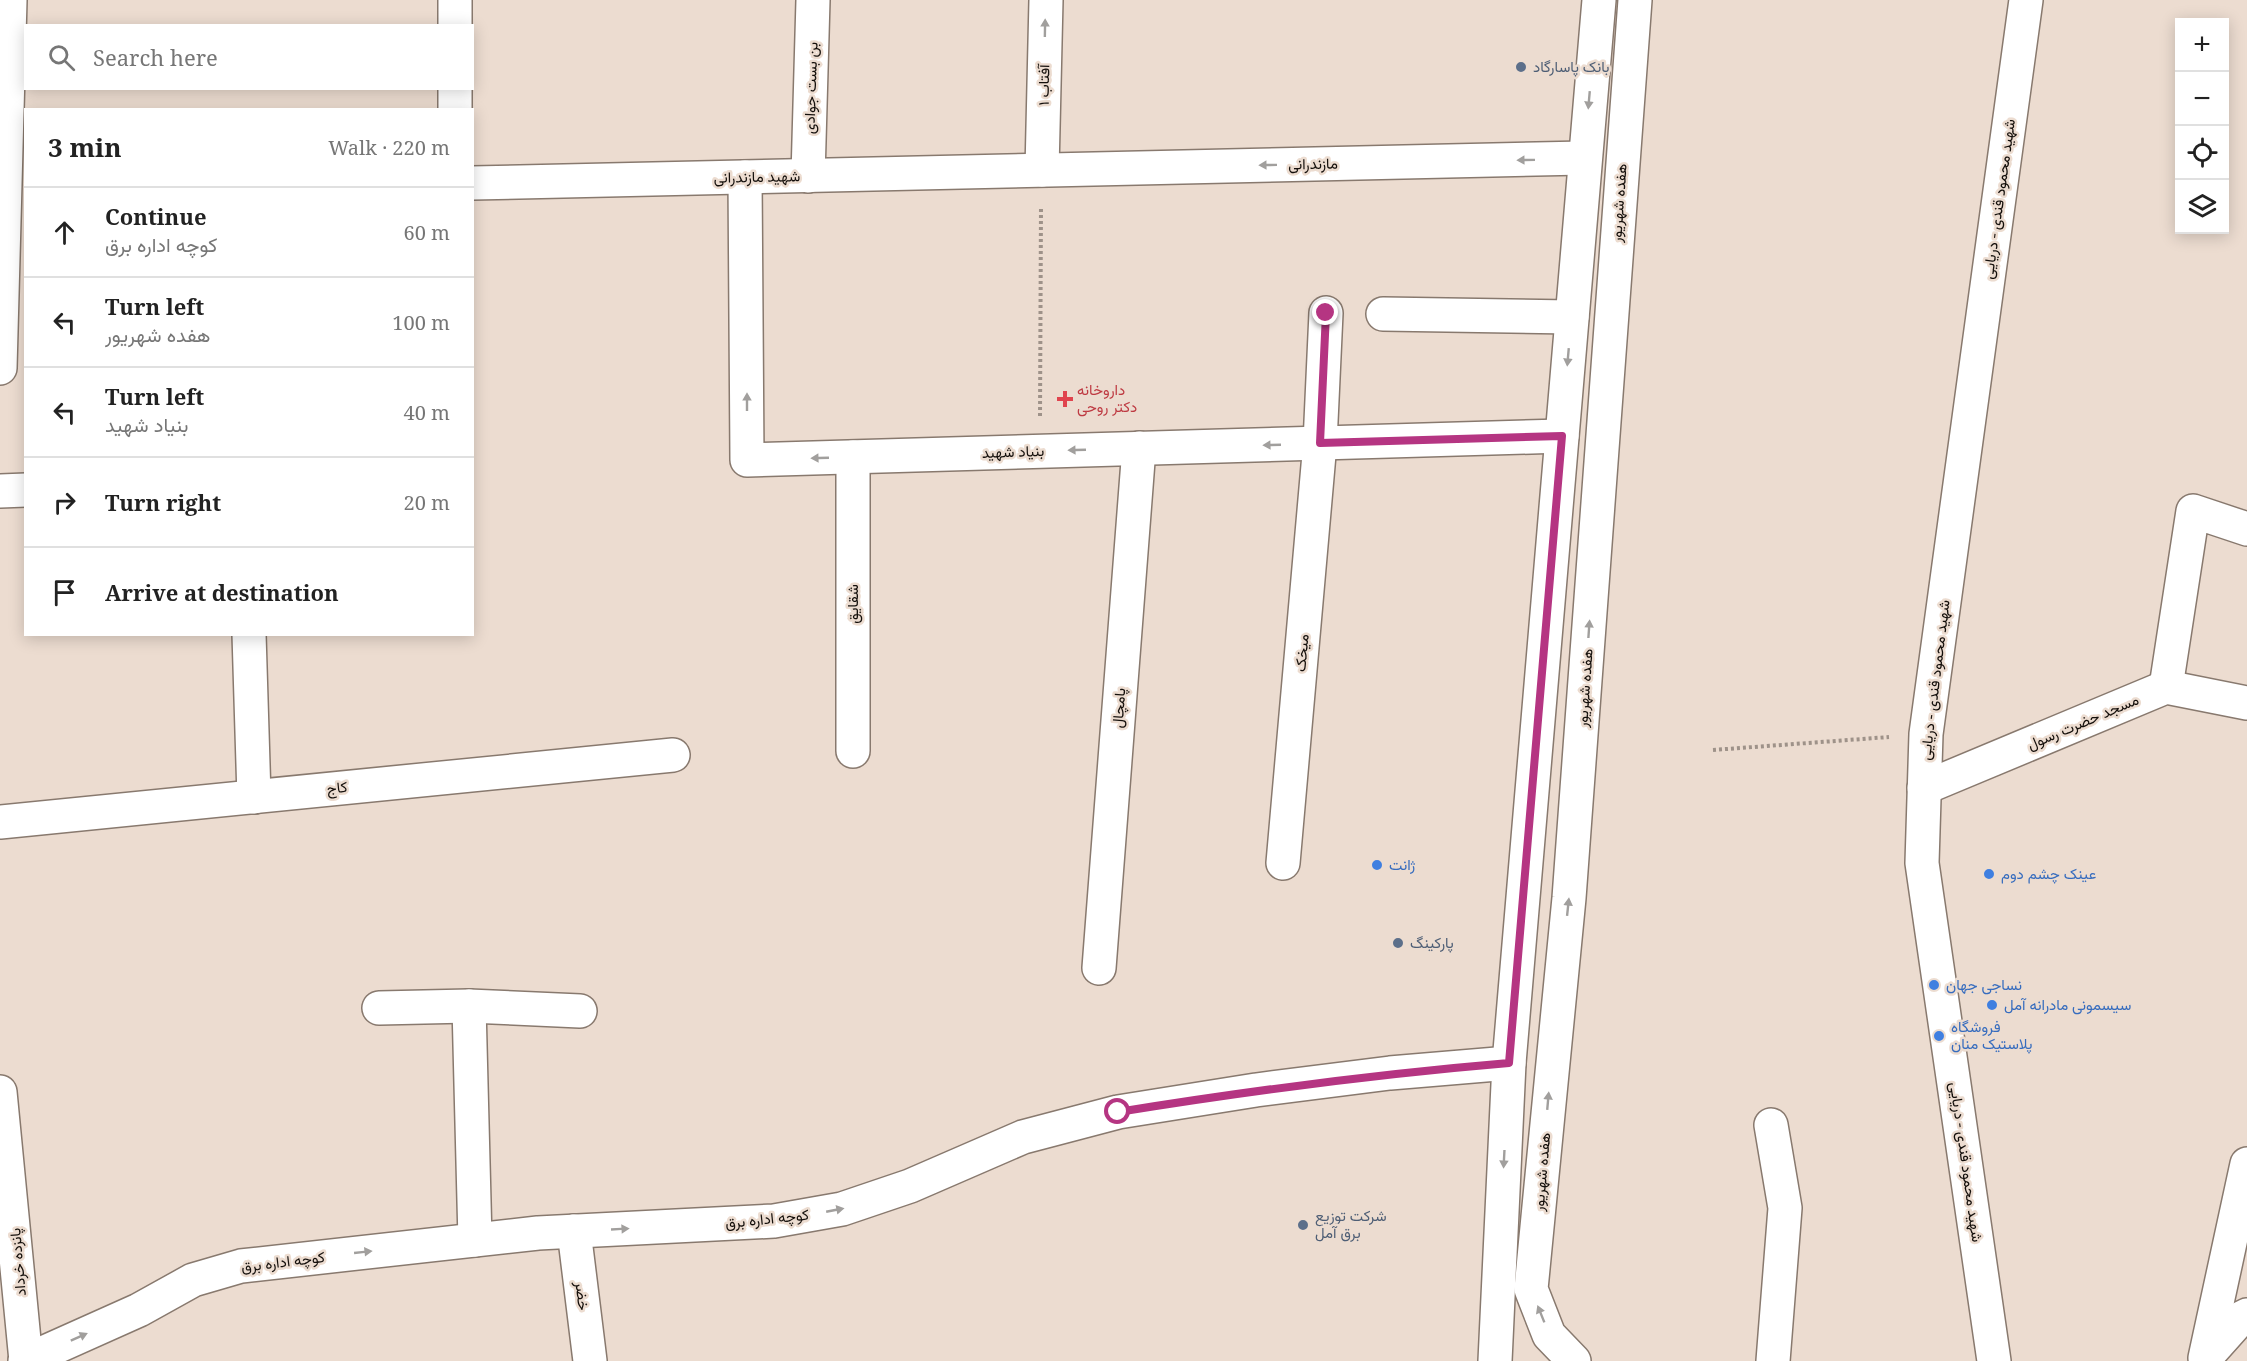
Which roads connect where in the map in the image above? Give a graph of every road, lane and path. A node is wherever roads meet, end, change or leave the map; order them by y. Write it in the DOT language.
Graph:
graph roads {
  1 [pos="9,0"];
  2 [pos="455,0"];
  3 [pos="813,0"];
  4 [pos="1046,0"];
  5 [pos="1599,0"];
  6 [pos="1635,0"];
  7 [pos="2026,0"];
  8 [pos="455,24"];
  9 [pos="455,90"];
  10 [pos="455,108"];
  11 [pos="1584,158"];
  12 [pos="1042,170"];
  13 [pos="808,176"];
  14 [pos="746,177"];
  15 [pos="474,183"];
  16 [pos="10,192"];
  17 [pos="1326,313"];
  18 [pos="1383,314"];
  19 [pos="1572,317"];
  20 [pos="0,368"];
  21 [pos="1562,436"];
  22 [pos="1320,443"];
  23 [pos="1139,448"];
  24 [pos="1039,451"];
  25 [pos="853,457"];
  26 [pos="24,490"];
  27 [pos="0,492"];
  28 [pos="2247,530"];
  29 [pos="249,636"];
  30 [pos="2166,687"];
  31 [pos="2247,703"];
  32 [pos="1926,734"];
  33 [pos="1713,750"];
  34 [pos="853,751"];
  35 [pos="673,755"];
  36 [pos="1924,788"];
  37 [pos="254,797"];
  38 [pos="0,822"];
  39 [pos="1283,863"];
  40 [pos="1100,968"];
  41 [pos="469,1006"];
  42 [pos="379,1008"];
  43 [pos="580,1011"];
  44 [pos="1509,1063"];
  45 [pos="0,1092"];
  46 [pos="1771,1125"];
  47 [pos="2247,1164"];
  48 [pos="574,1231"];
  49 [pos="475,1240"];
  50 [pos="2247,1315"];
  51 [pos="2204,1360"];
  52 [pos="26,1361"];
  53 [pos="590,1361"];
  54 [pos="1495,1361"];
  55 [pos="1574,1361"];
  56 [pos="1773,1361"];
  57 [pos="1994,1361"];
  1 -- 16 [label="street"];
  2 -- 8 [label="street"];
  3 -- 13 [label="street, بن بست جوادی"];
  12 -- 4 [label="street, آفتاب ۱, one-way"];
  5 -- 11 [label="street, one-way"];
  55 -- 6 [label="street, هفده شهریور, one-way"];
  7 -- 32 [label="street, شهید محمود قندی - دریایی"];
  9 -- 10 [label="street"];
  11 -- 12 [label="street, مازندرانی, one-way"];
  11 -- 19 [label="street"];
  12 -- 13 [label="street, شهید مازندرانی"];
  12 -- 24 [label="path"];
  13 -- 14 [label="street, شهید مازندرانی"];
  14 -- 15 [label="street, شهید مازندرانی"];
  25 -- 14 [label="street, بنیاد شهید, one-way"];
  16 -- 20 [label="street"];
  17 -- 22 [label="street, میخک"];
  18 -- 19 [label="street"];
  19 -- 21 [label="street, one-way"];
  21 -- 22 [label="street, بنیاد شهید"];
  21 -- 44 [label="street"];
  22 -- 23 [label="street, بنیاد شهید, one-way"];
  22 -- 39 [label="street, میخک"];
  23 -- 24 [label="street, بنیاد شهید, one-way"];
  23 -- 40 [label="street, پامچال"];
  24 -- 25 [label="street, بنیاد شهید"];
  25 -- 34 [label="street, شقایق"];
  26 -- 27 [label="street"];
  28 -- 30 [label="street"];
  29 -- 37 [label="street"];
  30 -- 31 [label="street"];
  30 -- 36 [label="street, مسجد حضرت رسول"];
  32 -- 33 [label="path"];
  32 -- 36 [label="street, شهید محمود قندی - دریایی"];
  35 -- 37 [label="street, کاج"];
  36 -- 57 [label="street, شهید محمود قندی - دریایی"];
  37 -- 38 [label="street, کاج"];
  41 -- 42 [label="street"];
  41 -- 43 [label="street"];
  41 -- 49 [label="street"];
  48 -- 44 [label="street, کوچه اداره برق, one-way"];
  44 -- 54 [label="street, one-way"];
  45 -- 52 [label="street, پانزده خرداد"];
  46 -- 56 [label="street"];
  47 -- 51 [label="street"];
  48 -- 49 [label="street, کوچه اداره برق"];
  48 -- 53 [label="street, خضر"];
  52 -- 49 [label="street, کوچه اداره برق, one-way"];
  50 -- 51 [label="street"];
}
